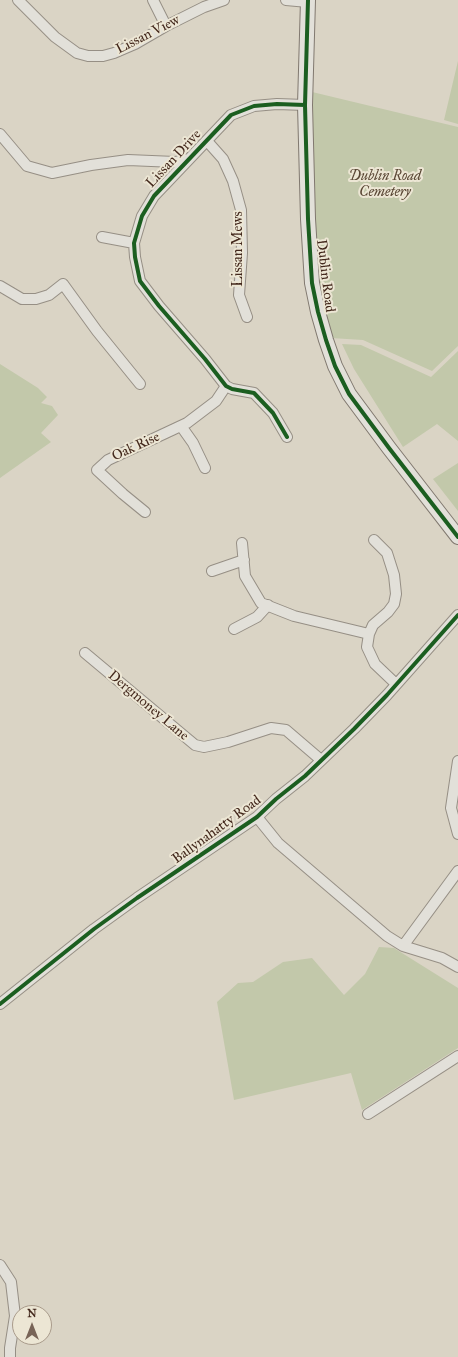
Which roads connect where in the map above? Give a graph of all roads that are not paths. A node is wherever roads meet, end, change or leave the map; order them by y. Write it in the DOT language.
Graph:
graph roads {
  1 [pos="18,0"];
  2 [pos="153,0"];
  3 [pos="224,0"];
  4 [pos="286,0"];
  5 [pos="308,1"];
  6 [pos="166,26"];
  7 [pos="305,105"];
  8 [pos="0,134"];
  9 [pos="206,140"];
  10 [pos="188,159"];
  11 [pos="102,237"];
  12 [pos="134,243"];
  13 [pos="0,286"];
  14 [pos="247,317"];
  15 [pos="140,384"];
  16 [pos="226,386"];
  17 [pos="181,426"];
  18 [pos="287,437"];
  19 [pos="205,468"];
  20 [pos="146,512"];
  21 [pos="458,537"];
  22 [pos="374,540"];
  23 [pos="242,543"];
  24 [pos="244,560"];
  25 [pos="212,571"];
  26 [pos="268,605"];
  27 [pos="458,615"];
  28 [pos="234,629"];
  29 [pos="369,634"];
  30 [pos="85,653"];
  31 [pos="396,684"];
  32 [pos="321,760"];
  33 [pos="458,760"];
  34 [pos="257,817"];
  35 [pos="458,834"];
  36 [pos="458,871"];
  37 [pos="403,946"];
  38 [pos="458,967"];
  39 [pos="0,1004"];
  40 [pos="458,1056"];
  41 [pos="368,1114"];
  42 [pos="0,1265"];
  43 [pos="10,1357"];
  1 -- 6 [label="street, Lissan View"];
  2 -- 6 [label="street"];
  3 -- 6 [label="street, Lissan View"];
  4 -- 5 [label="street"];
  5 -- 7 [label="street, Dublin Road"];
  7 -- 9 [label="street, Lissan Drive"];
  7 -- 21 [label="street, Dublin Road"];
  8 -- 10 [label="street"];
  9 -- 10 [label="street, Lissan Drive"];
  9 -- 14 [label="street, Lissan Mews"];
  10 -- 12 [label="street, Lissan Drive"];
  11 -- 12 [label="street"];
  12 -- 16 [label="street, Lissan Drive"];
  13 -- 15 [label="street"];
  16 -- 17 [label="street, Oak Rise"];
  16 -- 18 [label="street"];
  17 -- 19 [label="street"];
  17 -- 20 [label="street, Oak Rise"];
  22 -- 29 [label="street"];
  23 -- 24 [label="street"];
  24 -- 25 [label="street"];
  24 -- 26 [label="street"];
  26 -- 28 [label="street"];
  26 -- 29 [label="street"];
  27 -- 31 [label="street, Ballynahatty Road"];
  29 -- 31 [label="street"];
  30 -- 32 [label="street, Dergmoney Lane"];
  31 -- 32 [label="street, Ballynahatty Road"];
  32 -- 34 [label="street, Ballynahatty Road"];
  33 -- 35 [label="street"];
  34 -- 37 [label="street, Ballynahatty Road"];
  34 -- 39 [label="street, Ballynahatty Road"];
  36 -- 37 [label="street"];
  37 -- 38 [label="street, Ballynahatty Road"];
  40 -- 41 [label="street"];
  42 -- 43 [label="street"];
}
